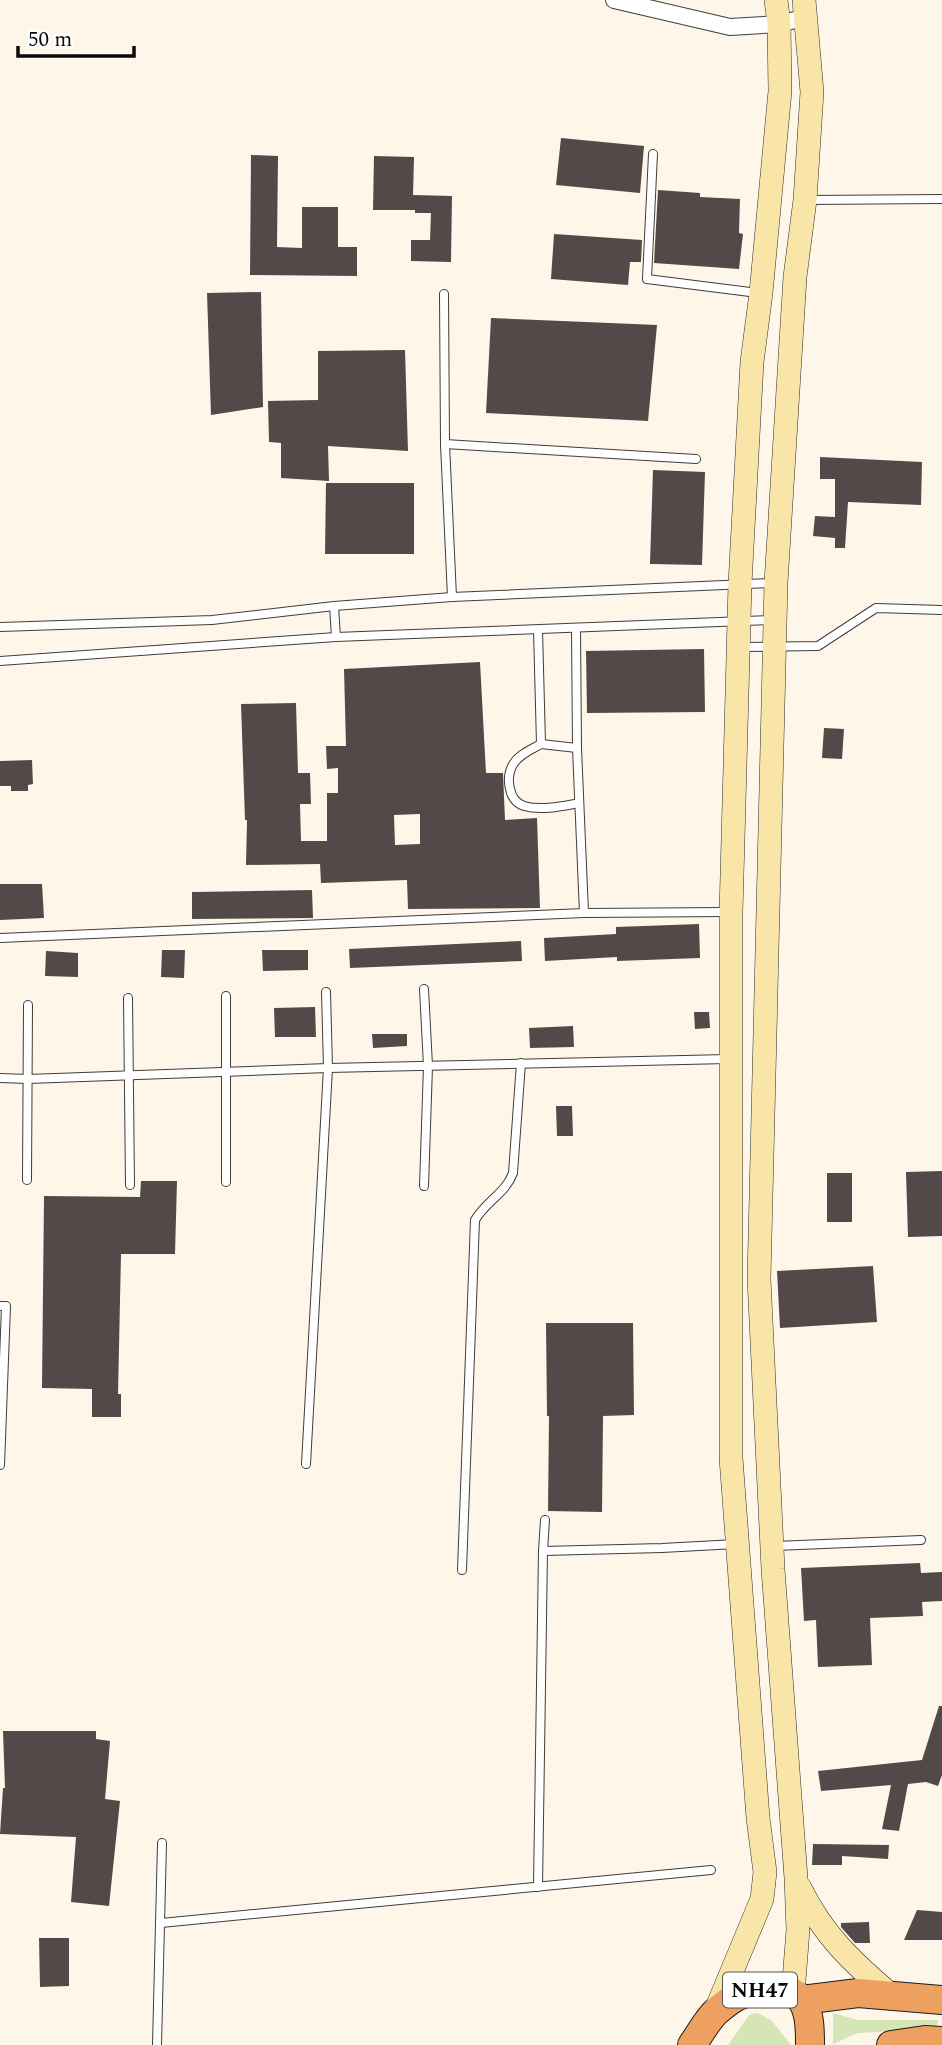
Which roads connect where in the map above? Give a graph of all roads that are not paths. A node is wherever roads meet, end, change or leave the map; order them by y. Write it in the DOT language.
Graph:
graph roads {
  1 [pos="614,0"];
  2 [pos="776,0"];
  3 [pos="806,9"];
  4 [pos="779,24"];
  5 [pos="653,154"];
  6 [pos="942,199"];
  7 [pos="804,200"];
  8 [pos="761,293"];
  9 [pos="444,294"];
  10 [pos="446,444"];
  11 [pos="696,459"];
  12 [pos="776,583"];
  13 [pos="740,584"];
  14 [pos="452,597"];
  15 [pos="334,606"];
  16 [pos="942,610"];
  17 [pos="740,620"];
  18 [pos="776,620"];
  19 [pos="0,627"];
  20 [pos="576,629"];
  21 [pos="538,630"];
  22 [pos="336,637"];
  23 [pos="776,646"];
  24 [pos="739,647"];
  25 [pos="0,661"];
  26 [pos="541,744"];
  27 [pos="577,748"];
  28 [pos="579,803"];
  29 [pos="731,912"];
  30 [pos="584,913"];
  31 [pos="0,938"];
  32 [pos="424,989"];
  33 [pos="326,992"];
  34 [pos="226,996"];
  35 [pos="128,998"];
  36 [pos="28,1004"];
  37 [pos="731,1059"];
  38 [pos="521,1063"];
  39 [pos="428,1066"];
  40 [pos="328,1068"];
  41 [pos="226,1071"];
  42 [pos="128,1075"];
  43 [pos="0,1078"];
  44 [pos="28,1079"];
  45 [pos="27,1180"];
  46 [pos="226,1182"];
  47 [pos="130,1185"];
  48 [pos="424,1186"];
  49 [pos="3,1306"];
  50 [pos="306,1464"];
  51 [pos="0,1465"];
  52 [pos="545,1520"];
  53 [pos="921,1540"];
  54 [pos="737,1544"];
  55 [pos="772,1546"];
  56 [pos="543,1551"];
  57 [pos="462,1570"];
  58 [pos="162,1843"];
  59 [pos="711,1870"];
  60 [pos="796,1878"];
  61 [pos="538,1887"];
  62 [pos="161,1923"];
  63 [pos="798,1996"];
  64 [pos="892,1996"];
  65 [pos="933,1999"];
  66 [pos="715,2012"];
  67 [pos="933,2040"];
  68 [pos="157,2045"];
  69 [pos="692,2045"];
  70 [pos="810,2045"];
  71 [pos="891,2045"];
  1 -- 4 [label="street"];
  2 -- 4 [label="main road"];
  3 -- 4 [label="street"];
  3 -- 7 [label="main road"];
  4 -- 8 [label="main road"];
  5 -- 8 [label="lane"];
  6 -- 7 [label="lane"];
  7 -- 12 [label="main road"];
  8 -- 13 [label="main road"];
  9 -- 10 [label="lane"];
  10 -- 11 [label="lane"];
  10 -- 14 [label="lane"];
  12 -- 13 [label="lane"];
  12 -- 18 [label="main road"];
  13 -- 14 [label="lane"];
  13 -- 17 [label="main road"];
  14 -- 15 [label="lane"];
  15 -- 19 [label="lane"];
  15 -- 22 [label="lane"];
  16 -- 23 [label="lane"];
  17 -- 18 [label="lane"];
  17 -- 20 [label="lane"];
  17 -- 24 [label="main road"];
  18 -- 23 [label="main road"];
  20 -- 21 [label="lane"];
  20 -- 27 [label="lane"];
  21 -- 22 [label="lane"];
  21 -- 26 [label="lane"];
  22 -- 25 [label="lane"];
  23 -- 24 [label="lane"];
  23 -- 55 [label="main road"];
  24 -- 29 [label="main road"];
  26 -- 27 [label="lane"];
  26 -- 28 [label="lane"];
  27 -- 28 [label="lane"];
  28 -- 30 [label="lane"];
  29 -- 30 [label="lane"];
  29 -- 37 [label="main road"];
  30 -- 31 [label="lane"];
  32 -- 39 [label="lane"];
  33 -- 40 [label="lane"];
  34 -- 41 [label="lane"];
  35 -- 42 [label="lane"];
  36 -- 44 [label="lane"];
  37 -- 38 [label="lane"];
  37 -- 54 [label="main road"];
  38 -- 39 [label="lane"];
  38 -- 57 [label="lane"];
  39 -- 40 [label="lane"];
  39 -- 48 [label="lane"];
  40 -- 41 [label="lane"];
  40 -- 50 [label="lane"];
  41 -- 42 [label="lane"];
  41 -- 46 [label="lane"];
  42 -- 44 [label="lane"];
  42 -- 47 [label="lane"];
  43 -- 44 [label="lane"];
  44 -- 45 [label="lane"];
  49 -- 51 [label="lane"];
  52 -- 56 [label="lane"];
  53 -- 55 [label="lane"];
  54 -- 56 [label="lane"];
  54 -- 66 [label="main road"];
  55 -- 60 [label="main road"];
  56 -- 61 [label="lane"];
  58 -- 62 [label="lane"];
  59 -- 61 [label="lane"];
  60 -- 63 [label="main road"];
  60 -- 64 [label="main road"];
  61 -- 62 [label="lane"];
  62 -- 68 [label="lane"];
  63 -- 64 [label="highway"];
  63 -- 66 [label="highway, NH47"];
  63 -- 70 [label="highway, NH47"];
  64 -- 65 [label="highway"];
  66 -- 69 [label="highway, NH47"];
  67 -- 71 [label="highway"];
}
